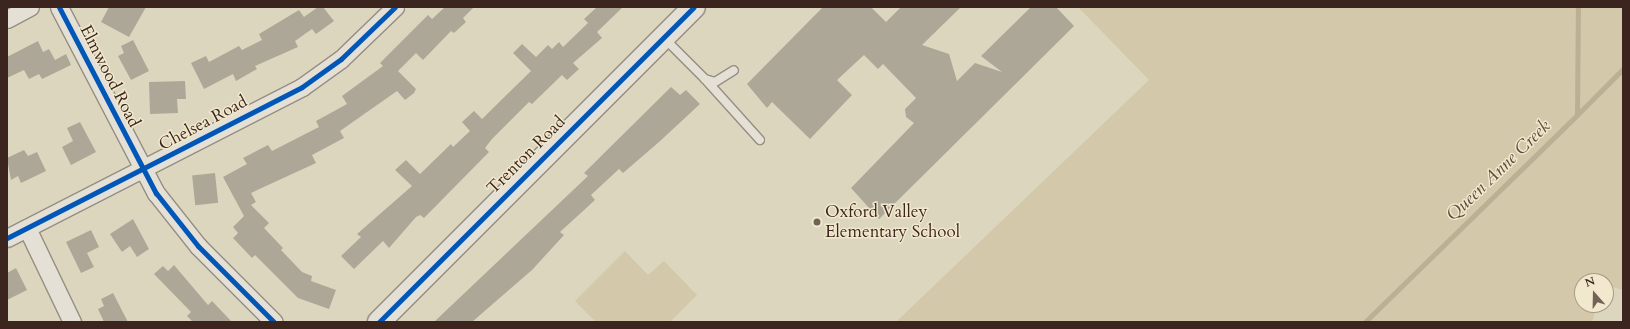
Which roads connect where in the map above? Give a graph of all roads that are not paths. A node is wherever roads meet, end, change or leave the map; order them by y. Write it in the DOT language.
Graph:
graph roads {
  1 [pos="30,7"];
  2 [pos="59,7"];
  3 [pos="395,7"];
  4 [pos="694,7"];
  5 [pos="7,19"];
  6 [pos="664,37"];
  7 [pos="734,70"];
  8 [pos="705,79"];
  9 [pos="760,140"];
  10 [pos="143,170"];
  11 [pos="27,228"];
  12 [pos="7,238"];
  13 [pos="72,322"];
  14 [pos="274,322"];
  15 [pos="379,322"];
  1 -- 5 [label="street"];
  2 -- 10 [label="street, Elmwood Road"];
  3 -- 10 [label="street, Chelsea Road"];
  4 -- 6 [label="main road, Trenton Road"];
  6 -- 8 [label="lane"];
  6 -- 15 [label="main road, Trenton Road"];
  7 -- 8 [label="lane"];
  8 -- 9 [label="lane"];
  10 -- 11 [label="street, Chelsea Road"];
  10 -- 14 [label="street, Elmwood Road"];
  11 -- 12 [label="street, Chelsea Road"];
  11 -- 13 [label="street"];
}
